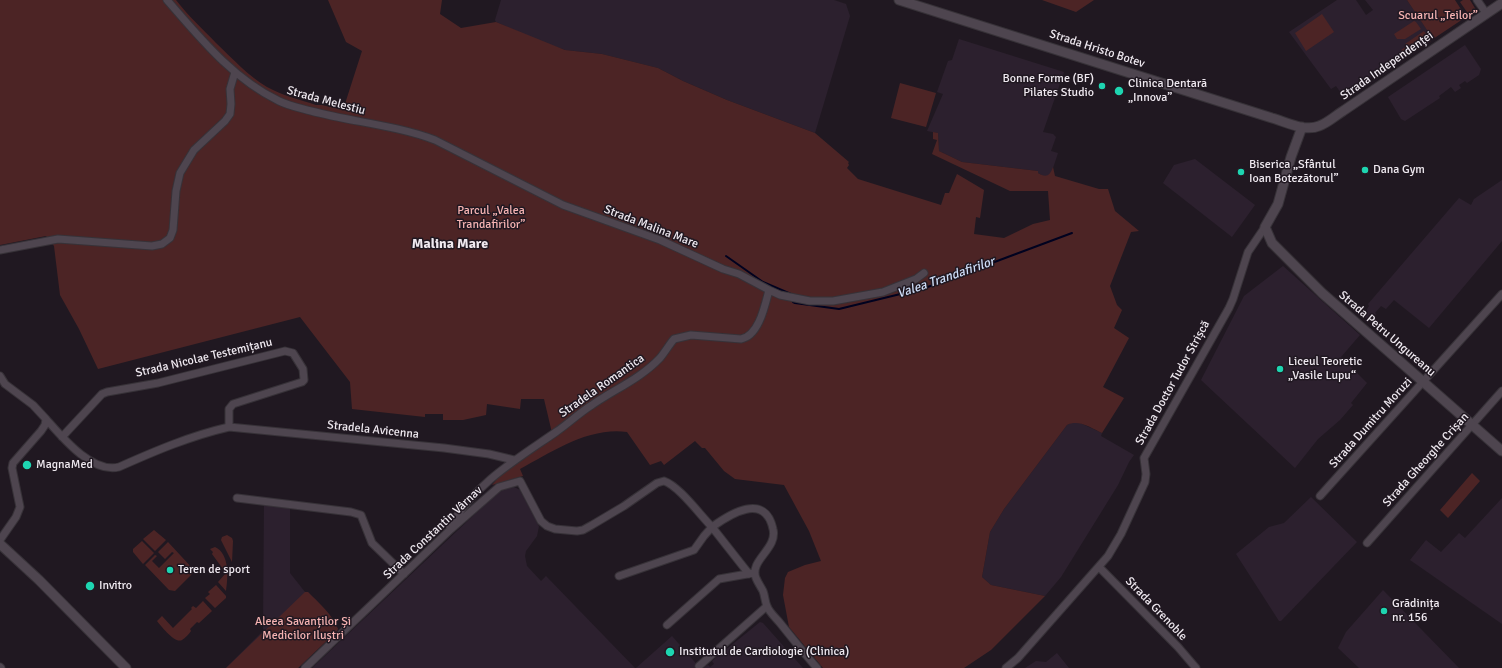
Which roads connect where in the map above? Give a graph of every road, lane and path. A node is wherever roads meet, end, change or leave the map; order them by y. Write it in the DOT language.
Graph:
graph roads {
  1 [pos="167,0"];
  2 [pos="899,0"];
  3 [pos="1477,0"];
  4 [pos="1502,3"];
  5 [pos="1486,13"];
  6 [pos="235,72"];
  7 [pos="374,125"];
  8 [pos="1302,127"];
  9 [pos="1265,227"];
  10 [pos="0,250"];
  11 [pos="924,273"];
  12 [pos="769,290"];
  13 [pos="1502,294"];
  14 [pos="0,376"];
  15 [pos="1423,382"];
  16 [pos="1502,391"];
  17 [pos="46,419"];
  18 [pos="1473,424"];
  19 [pos="230,427"];
  20 [pos="62,437"];
  21 [pos="1502,451"];
  22 [pos="514,460"];
  23 [pos="1320,496"];
  24 [pos="237,498"];
  25 [pos="712,527"];
  26 [pos="447,533"];
  27 [pos="0,540"];
  28 [pos="1366,543"];
  29 [pos="0,544"];
  30 [pos="1099,567"];
  31 [pos="404,574"];
  32 [pos="752,574"];
  33 [pos="620,576"];
  34 [pos="766,606"];
  35 [pos="667,625"];
  36 [pos="699,666"];
  37 [pos="126,668"];
  38 [pos="305,668"];
  39 [pos="816,668"];
  40 [pos="1006,668"];
  41 [pos="1196,668"];
  1 -- 6 [label="street, Strada Melestiu"];
  2 -- 8 [label="main road, Strada Hristo Botev"];
  3 -- 5 [label="street"];
  4 -- 5 [label="main road, Strada Independenței"];
  5 -- 8 [label="main road, Strada Independenței"];
  6 -- 7 [label="street, Strada Melestiu"];
  6 -- 10 [label="street"];
  7 -- 12 [label="street, Strada Malina Mare"];
  8 -- 9 [label="main road, Strada Doctor Tudor Strișcă"];
  9 -- 15 [label="main road, Strada Petru Ungureanu"];
  9 -- 30 [label="street, Strada Doctor Tudor Strișcă"];
  11 -- 12 [label="street, Strada Malina Mare"];
  12 -- 22 [label="street, Stradela Romantica"];
  13 -- 15 [label="street, Strada Dumitru Moruzi"];
  14 -- 17 [label="street"];
  15 -- 18 [label="main road, Strada Petru Ungureanu"];
  15 -- 23 [label="street, Strada Dumitru Moruzi"];
  16 -- 18 [label="street, Strada Gheorghe Crișan"];
  17 -- 20 [label="street"];
  17 -- 27 [label="street"];
  18 -- 21 [label="main road, Strada Petru Ungureanu"];
  18 -- 28 [label="street, Strada Gheorghe Crișan"];
  19 -- 20 [label="street"];
  19 -- 20 [label="street, Strada Nicolae Testemițanu"];
  19 -- 22 [label="street, Stradela Avicenna"];
  22 -- 26 [label="street, Stradela Romantica"];
  24 -- 31 [label="street"];
  25 -- 26 [label="street, Strada Constantin Vârnav"];
  25 -- 32 [label="street"];
  25 -- 32 [label="street"];
  25 -- 33 [label="street"];
  26 -- 31 [label="street, Strada Constantin Vârnav"];
  29 -- 37 [label="main road"];
  30 -- 40 [label="street, Strada Doctor Tudor Strișcă"];
  30 -- 41 [label="street, Strada Grenoble"];
  31 -- 38 [label="street, Strada Constantin Vârnav"];
  32 -- 34 [label="street"];
  32 -- 35 [label="street"];
  34 -- 36 [label="street"];
  34 -- 39 [label="street"];
}
